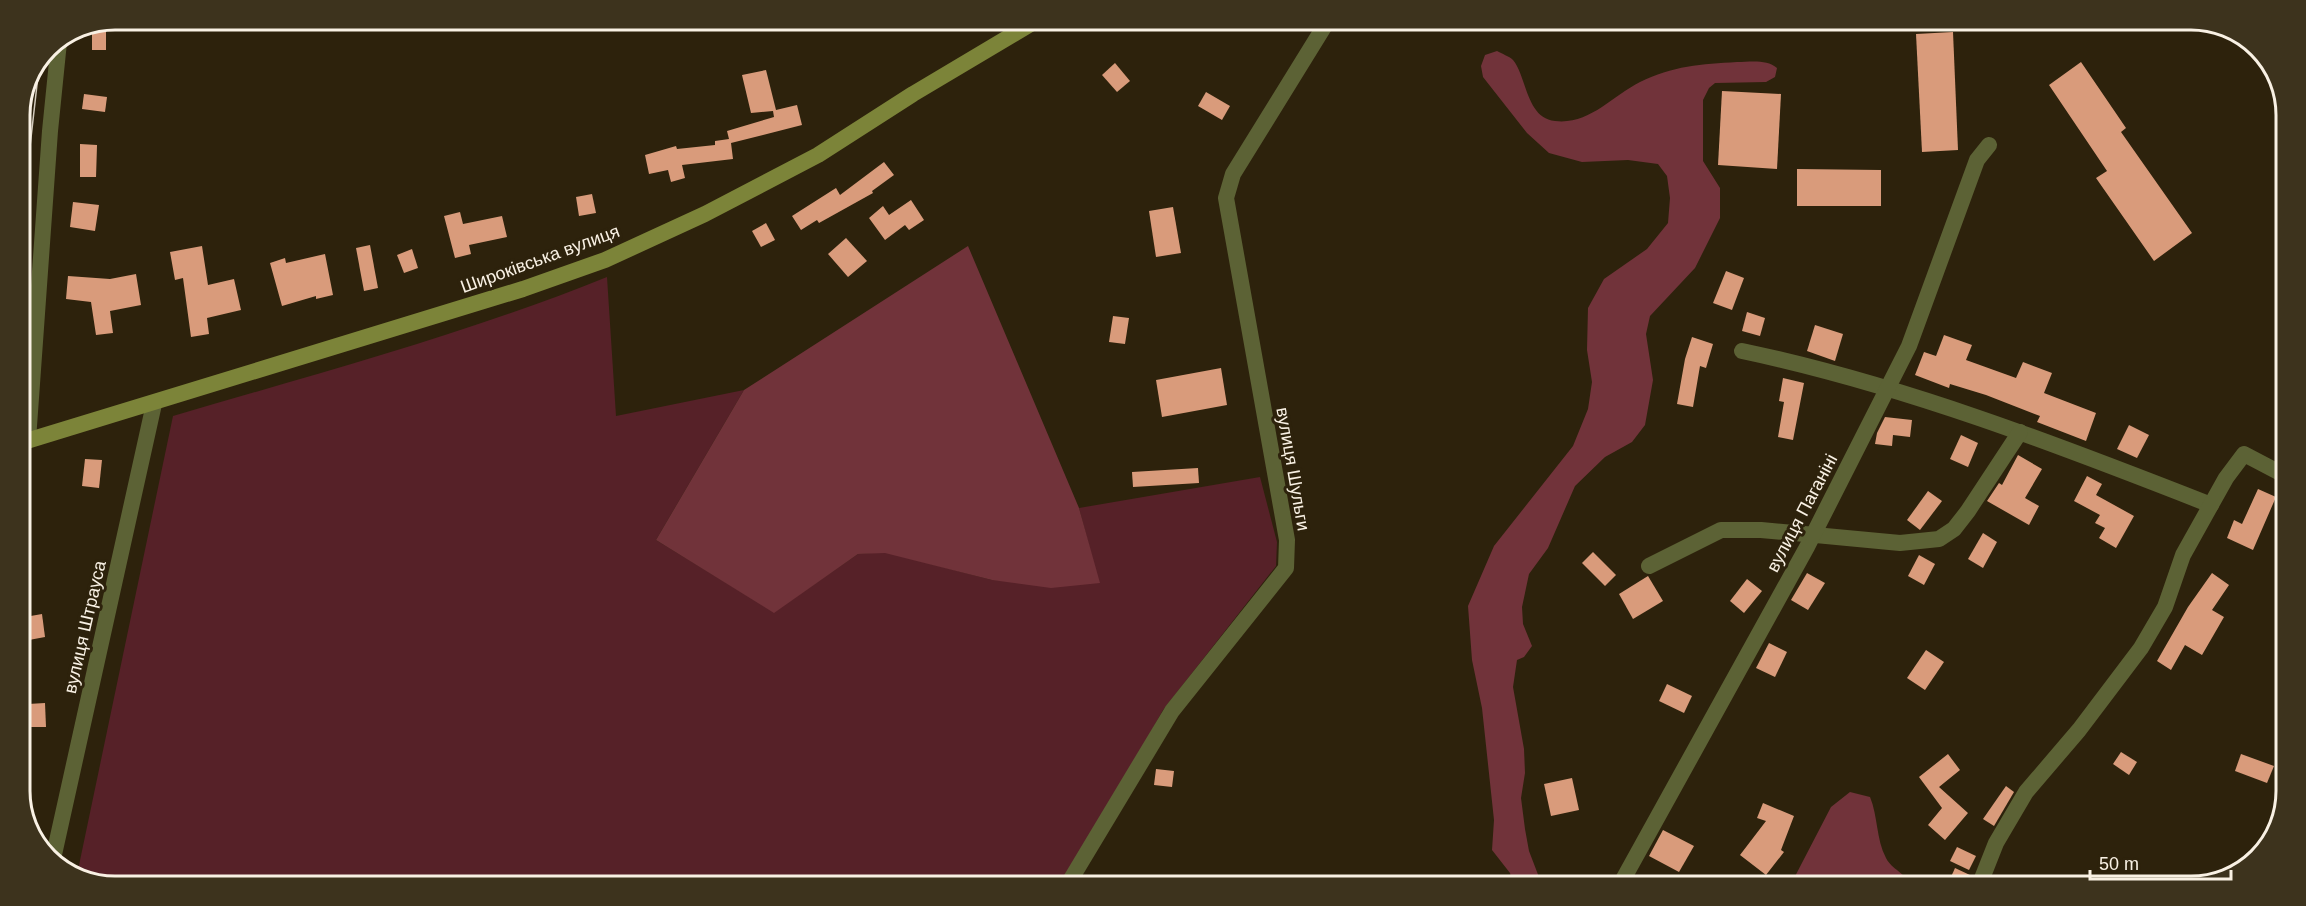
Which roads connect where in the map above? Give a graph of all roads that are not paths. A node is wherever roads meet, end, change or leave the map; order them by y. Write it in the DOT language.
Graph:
graph roads {
  1 [pos="1021,30"];
  2 [pos="1322,30"];
  3 [pos="58,53"];
  4 [pos="1989,145"];
  5 [pos="1742,351"];
  6 [pos="30,369"];
  7 [pos="1887,390"];
  8 [pos="154,404"];
  9 [pos="2020,432"];
  10 [pos="30,439"];
  11 [pos="2276,471"];
  12 [pos="2211,505"];
  13 [pos="1814,535"];
  14 [pos="1649,566"];
  15 [pos="55,851"];
  16 [pos="1073,876"];
  17 [pos="1625,876"];
  18 [pos="1983,876"];
  1 -- 8 [label="main road, Широківська вулиця"];
  2 -- 16 [label="street, вулиця Шульги"];
  3 -- 6 [label="street"];
  4 -- 7 [label="street, вулиця Паганіні"];
  5 -- 7 [label="street"];
  7 -- 9 [label="street"];
  7 -- 13 [label="street, вулиця Паганіні"];
  8 -- 10 [label="main road, Широківська вулиця"];
  8 -- 15 [label="street, вулиця Штрауса"];
  9 -- 12 [label="street"];
  9 -- 13 [label="street"];
  11 -- 12 [label="street"];
  12 -- 18 [label="street"];
  13 -- 14 [label="street"];
  13 -- 17 [label="street, вулиця Паганіні"];
}
